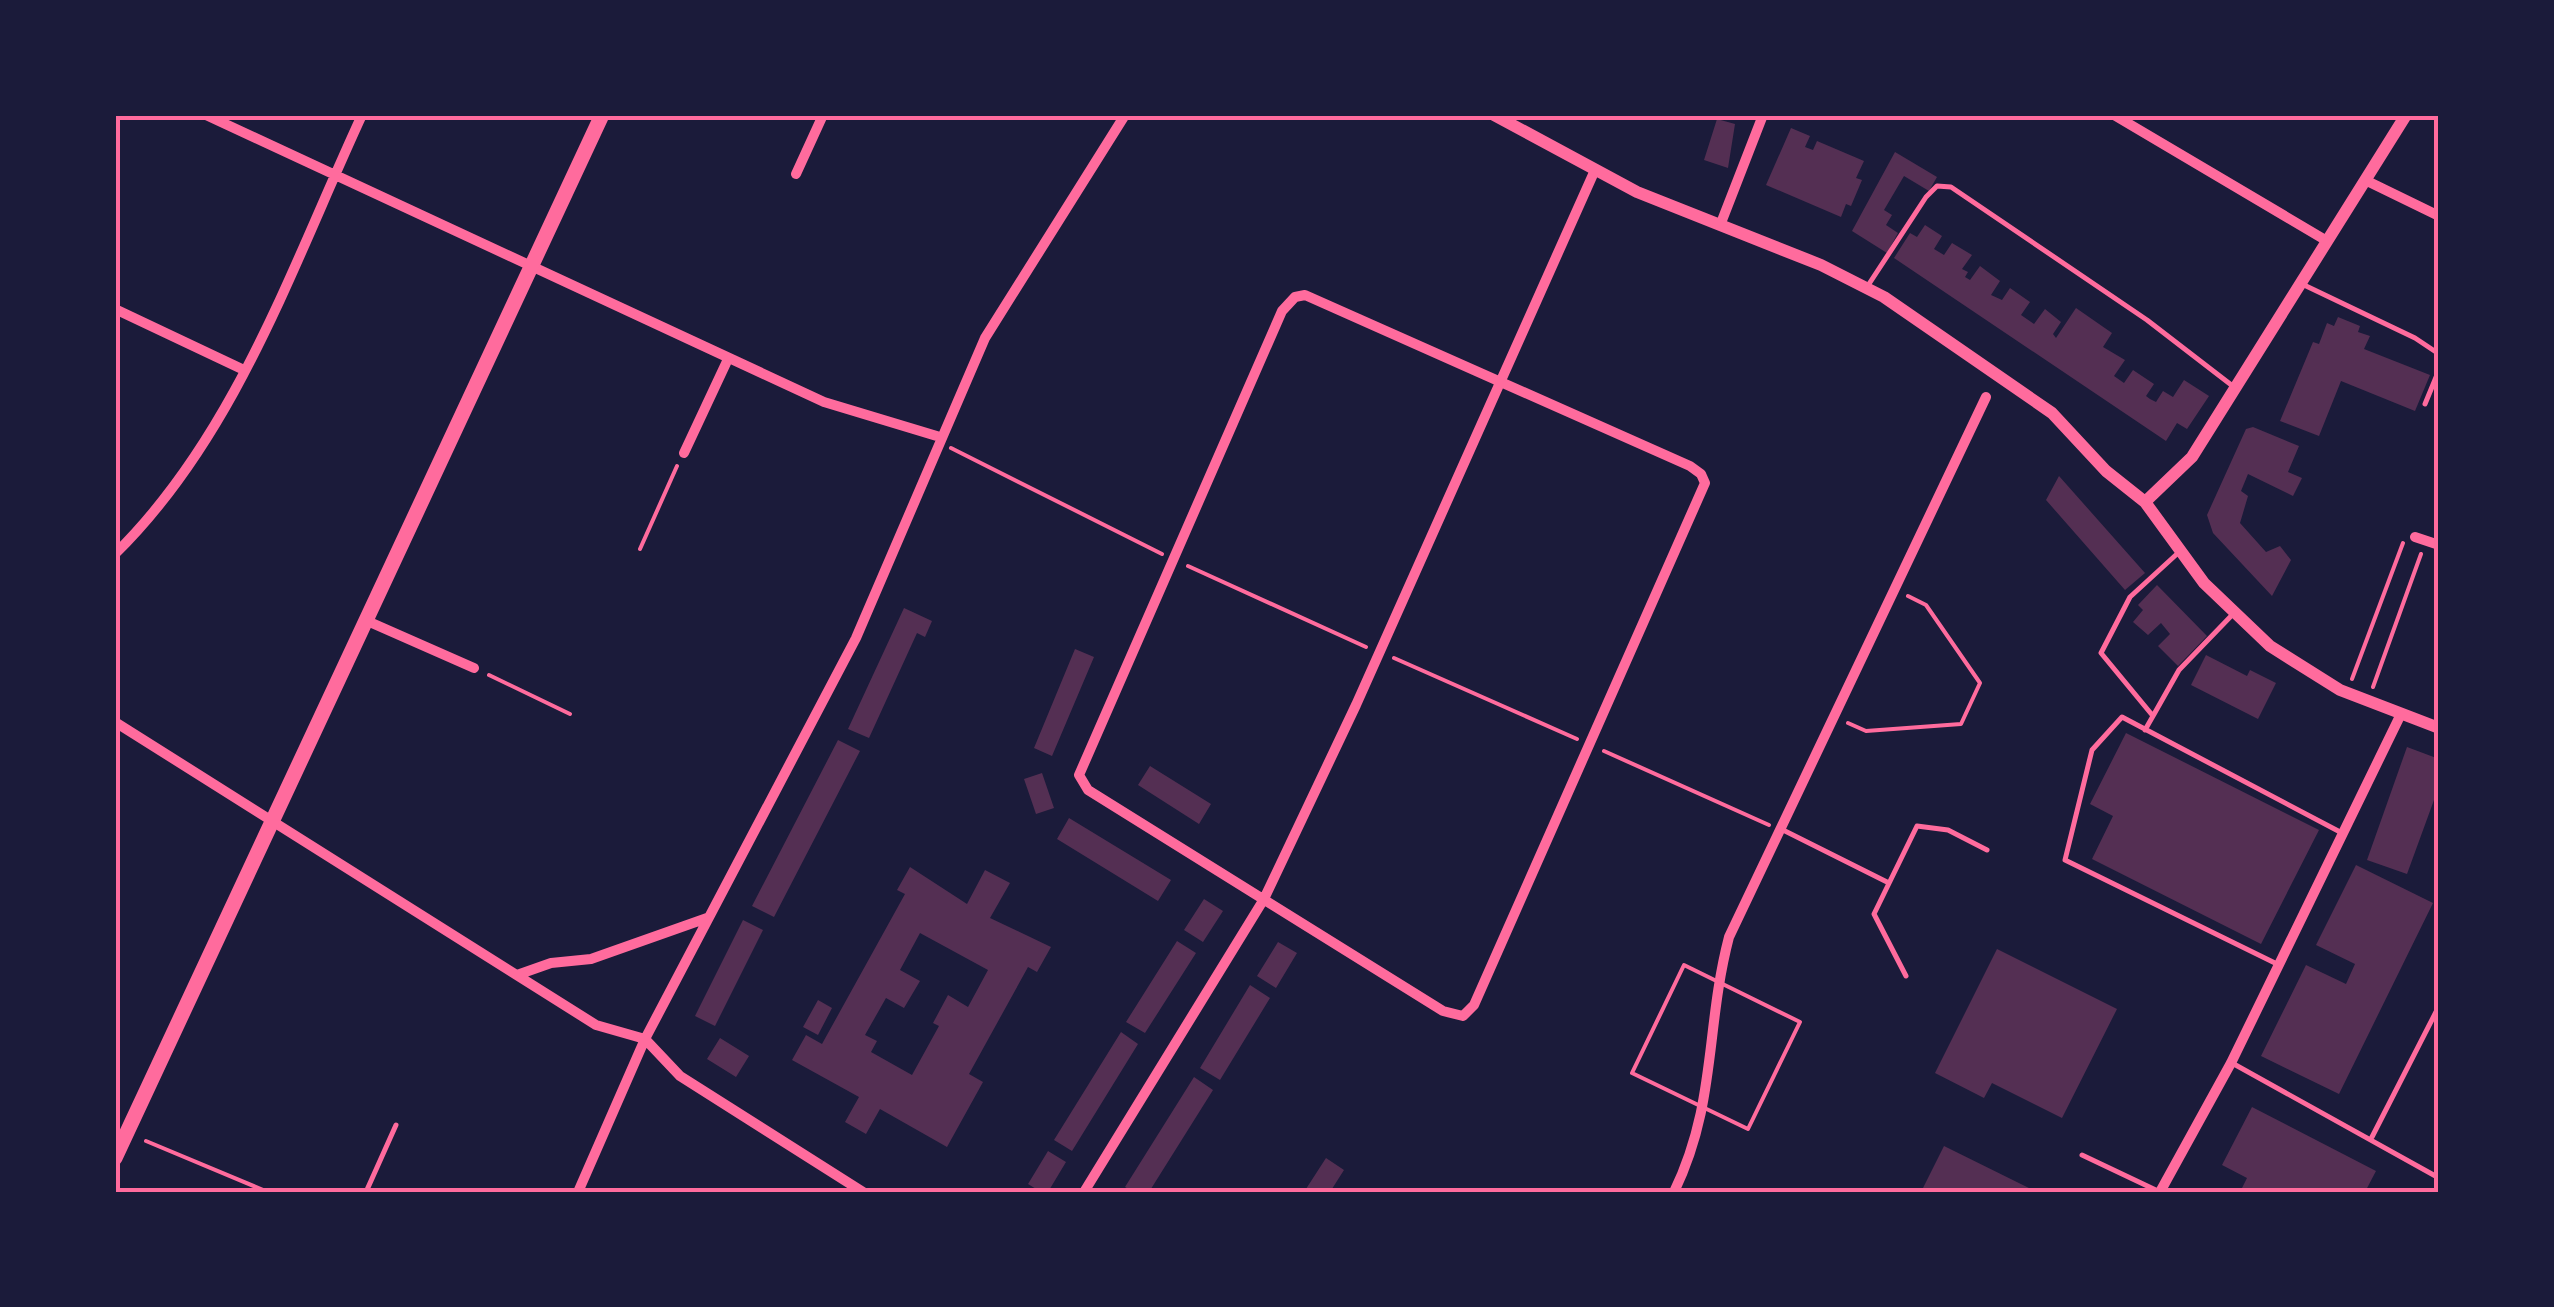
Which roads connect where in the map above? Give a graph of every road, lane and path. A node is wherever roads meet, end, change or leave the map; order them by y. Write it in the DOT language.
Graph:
graph roads {
  1 [pos="206,115"];
  2 [pos="362,115"];
  3 [pos="602,115"];
  4 [pos="823,115"];
  5 [pos="1125,115"];
  6 [pos="1494,115"];
  7 [pos="1764,115"];
  8 [pos="2406,115"];
  9 [pos="2122,117"];
  10 [pos="1596,170"];
  11 [pos="796,174"];
  12 [pos="334,175"];
  13 [pos="2364,180"];
  14 [pos="2439,216"];
  15 [pos="1721,223"];
  16 [pos="2327,242"];
  17 [pos="530,266"];
  18 [pos="2302,284"];
  19 [pos="1867,287"];
  20 [pos="115,309"];
  21 [pos="2439,354"];
  22 [pos="728,359"];
  23 [pos="244,370"];
  24 [pos="2439,370"];
  25 [pos="1500,382"];
  26 [pos="2236,388"];
  27 [pos="1986,397"];
  28 [pos="2425,404"];
  29 [pos="939,439"];
  30 [pos="684,453"];
  31 [pos="2145,502"];
  32 [pos="2420,538"];
  33 [pos="2439,545"];
  34 [pos="640,549"];
  35 [pos="2178,553"];
  36 [pos="115,554"];
  37 [pos="1172,559"];
  38 [pos="1896,590"];
  39 [pos="2234,614"];
  40 [pos="366,620"];
  41 [pos="1380,652"];
  42 [pos="474,668"];
  43 [pos="2347,693"];
  44 [pos="2368,701"];
  45 [pos="570,714"];
  46 [pos="2401,714"];
  47 [pos="1835,716"];
  48 [pos="2153,716"];
  49 [pos="115,722"];
  50 [pos="2439,728"];
  51 [pos="2145,730"];
  52 [pos="1590,745"];
  53 [pos="272,821"];
  54 [pos="1781,830"];
  55 [pos="2342,834"];
  56 [pos="1987,850"];
  57 [pos="1889,883"];
  58 [pos="1264,899"];
  59 [pos="707,918"];
  60 [pos="2278,965"];
  61 [pos="518,975"];
  62 [pos="1906,976"];
  63 [pos="2439,1006"];
  64 [pos="646,1038"];
  65 [pos="2231,1063"];
  66 [pos="396,1125"];
  67 [pos="2372,1137"];
  68 [pos="146,1142"];
  69 [pos="2082,1155"];
  70 [pos="115,1158"];
  71 [pos="2439,1178"];
  72 [pos="268,1192"];
  73 [pos="366,1192"];
  74 [pos="578,1192"];
  75 [pos="862,1192"];
  76 [pos="1084,1192"];
  77 [pos="1674,1192"];
  78 [pos="2160,1192"];
  1 -- 12 [label="street"];
  2 -- 12 [label="street"];
  3 -- 17 [label="main road"];
  4 -- 11 [label="street"];
  5 -- 29 [label="street"];
  6 -- 10 [label="street"];
  7 -- 15 [label="street"];
  8 -- 13 [label="street"];
  9 -- 16 [label="street"];
  10 -- 15 [label="street"];
  10 -- 25 [label="street"];
  12 -- 17 [label="street"];
  12 -- 23 [label="street"];
  13 -- 14 [label="street"];
  13 -- 16 [label="street"];
  15 -- 19 [label="street"];
  16 -- 18 [label="street"];
  17 -- 22 [label="street"];
  17 -- 40 [label="main road"];
  18 -- 21 [label="lane"];
  18 -- 26 [label="street"];
  19 -- 26 [label="lane"];
  19 -- 31 [label="street"];
  20 -- 23 [label="street"];
  22 -- 29 [label="street"];
  22 -- 30 [label="street"];
  23 -- 36 [label="street"];
  24 -- 28 [label="lane"];
  25 -- 37 [label="street"];
  25 -- 41 [label="street"];
  25 -- 52 [label="street"];
  26 -- 31 [label="street"];
  27 -- 38 [label="street"];
  29 -- 37 [label="path"];
  29 -- 59 [label="street"];
  30 -- 34 [label="path"];
  31 -- 35 [label="street"];
  32 -- 33 [label="street"];
  32 -- 43 [label="path"];
  32 -- 44 [label="path"];
  35 -- 39 [label="street"];
  35 -- 48 [label="lane"];
  37 -- 41 [label="path"];
  37 -- 58 [label="street"];
  38 -- 47 [label="street"];
  38 -- 47 [label="path"];
  39 -- 43 [label="street"];
  39 -- 48 [label="lane"];
  40 -- 42 [label="street"];
  40 -- 53 [label="main road"];
  41 -- 52 [label="path"];
  41 -- 58 [label="street"];
  42 -- 45 [label="path"];
  43 -- 44 [label="street"];
  44 -- 46 [label="street"];
  46 -- 50 [label="street"];
  46 -- 55 [label="street"];
  47 -- 54 [label="street"];
  48 -- 51 [label="lane"];
  49 -- 53 [label="street"];
  51 -- 55 [label="lane"];
  51 -- 60 [label="lane"];
  52 -- 54 [label="path"];
  52 -- 58 [label="street"];
  53 -- 61 [label="street"];
  53 -- 70 [label="main road"];
  54 -- 57 [label="lane"];
  54 -- 77 [label="street"];
  55 -- 60 [label="street"];
  56 -- 57 [label="lane"];
  57 -- 62 [label="lane"];
  58 -- 76 [label="street"];
  59 -- 61 [label="street"];
  59 -- 64 [label="street"];
  60 -- 65 [label="street"];
  61 -- 64 [label="street"];
  63 -- 67 [label="lane"];
  64 -- 74 [label="street"];
  64 -- 75 [label="street"];
  65 -- 67 [label="lane"];
  65 -- 78 [label="street"];
  66 -- 73 [label="lane"];
  67 -- 71 [label="lane"];
  68 -- 72 [label="path"];
  69 -- 78 [label="lane"];
}
